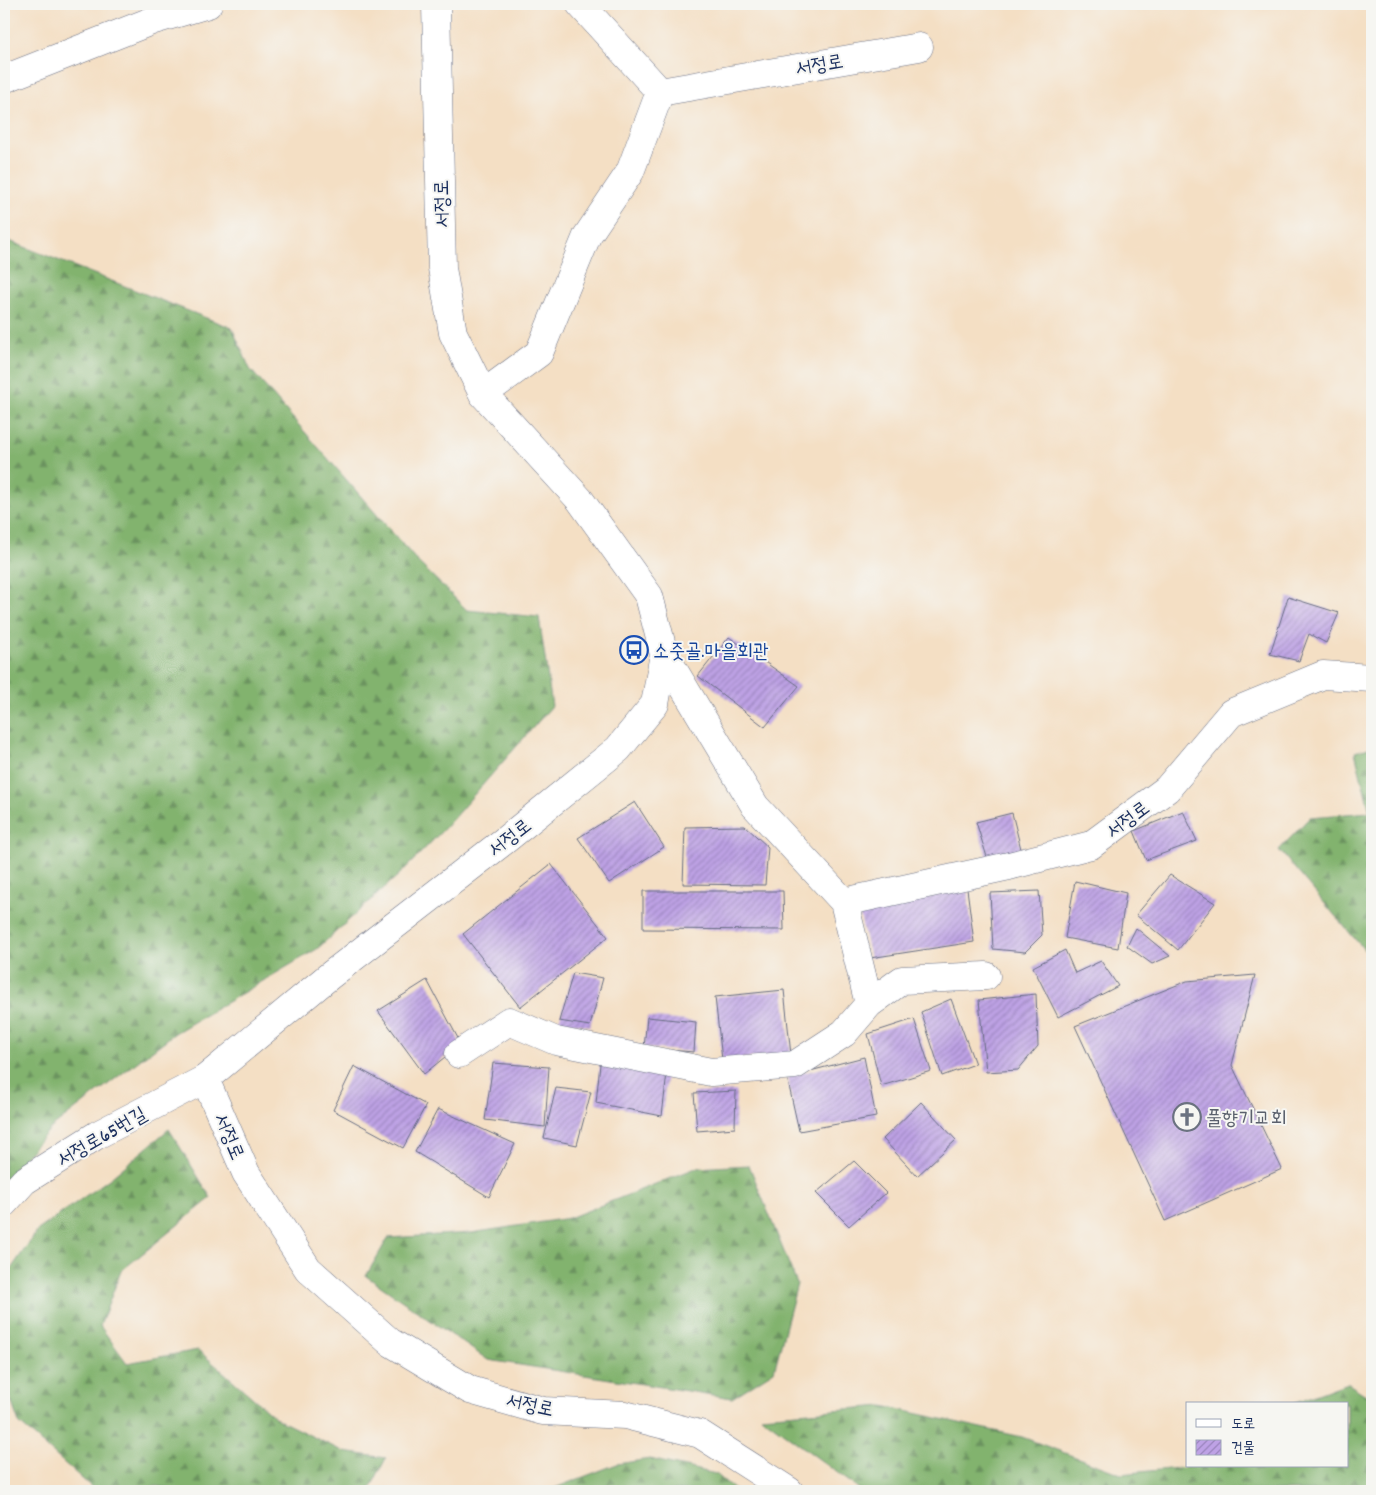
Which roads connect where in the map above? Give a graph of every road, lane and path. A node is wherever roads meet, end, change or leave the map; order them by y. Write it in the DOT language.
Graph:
graph roads {
  1 [pos="208,4"];
  2 [pos="444,4"];
  3 [pos="580,4"];
  4 [pos="919,47"];
  5 [pos="4,79"];
  6 [pos="660,92"];
  7 [pos="483,394"];
  8 [pos="664,654"];
  9 [pos="1372,678"];
  10 [pos="844,902"];
  11 [pos="986,976"];
  12 [pos="869,1004"];
  13 [pos="459,1054"];
  14 [pos="205,1079"];
  15 [pos="4,1203"];
  16 [pos="789,1491"];
  1 -- 5 [label="main road"];
  2 -- 7 [label="main road, 서정로"];
  3 -- 6 [label="main road"];
  4 -- 6 [label="main road, 서정로"];
  6 -- 7 [label="main road"];
  7 -- 8 [label="main road, 서정로"];
  8 -- 10 [label="main road, 서정로"];
  8 -- 14 [label="main road, 서정로"];
  9 -- 10 [label="main road, 서정로"];
  10 -- 12 [label="main road, 서정로"];
  11 -- 12 [label="main road"];
  12 -- 13 [label="main road"];
  14 -- 15 [label="main road, 서정로65번길"];
  14 -- 16 [label="main road, 서정로"];
}
